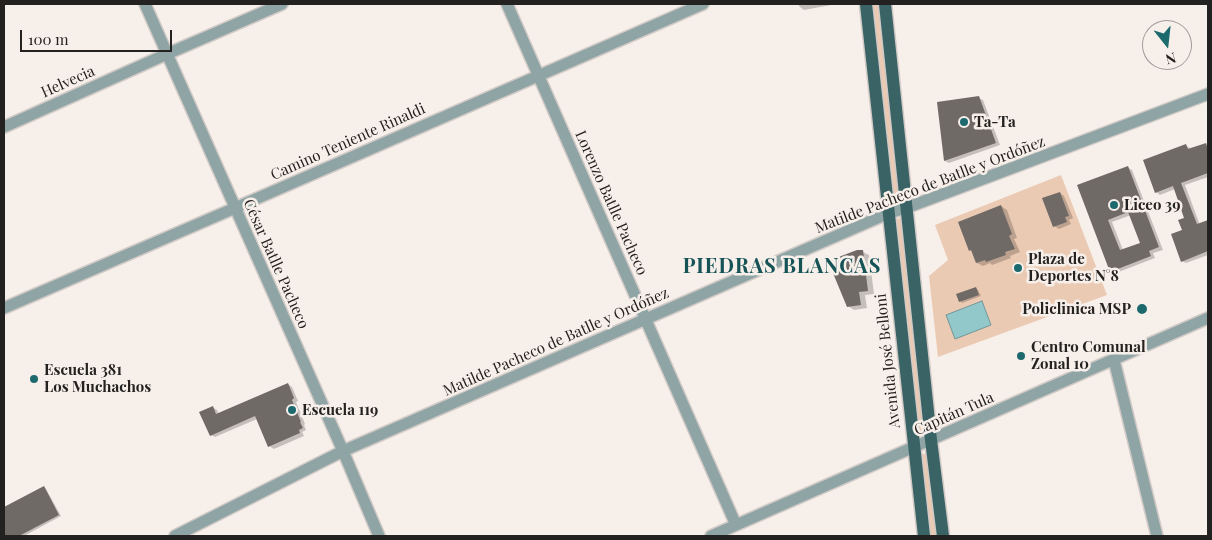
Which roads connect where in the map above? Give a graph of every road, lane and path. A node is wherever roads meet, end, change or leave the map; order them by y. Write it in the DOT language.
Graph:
graph roads {
  1 [pos="145,4"];
  2 [pos="282,4"];
  3 [pos="507,4"];
  4 [pos="703,4"];
  5 [pos="866,4"];
  6 [pos="885,4"];
  7 [pos="167,54"];
  8 [pos="538,76"];
  9 [pos="1208,94"];
  10 [pos="4,127"];
  11 [pos="235,208"];
  12 [pos="906,208"];
  13 [pos="888,214"];
  14 [pos="4,308"];
  15 [pos="1208,318"];
  16 [pos="646,319"];
  17 [pos="1114,360"];
  18 [pos="931,440"];
  19 [pos="914,448"];
  20 [pos="343,451"];
  21 [pos="736,525"];
  22 [pos="175,536"];
  23 [pos="380,536"];
  24 [pos="711,536"];
  25 [pos="924,536"];
  26 [pos="943,536"];
  27 [pos="1157,536"];
  1 -- 7 [label="street, César Batlle Pacheco"];
  2 -- 7 [label="street, Helvecia"];
  3 -- 8 [label="street, Lorenzo Batlle Pacheco"];
  4 -- 8 [label="street, Camino Teniente Rinaldi"];
  5 -- 13 [label="main road, Avenida José Belloni"];
  6 -- 12 [label="main road"];
  7 -- 10 [label="street, Helvecia"];
  7 -- 11 [label="street, César Batlle Pacheco"];
  8 -- 11 [label="street, Camino Teniente Rinaldi"];
  8 -- 16 [label="street, Lorenzo Batlle Pacheco"];
  9 -- 12 [label="street, Matilde Pacheco de Batlle y Ordóñez"];
  11 -- 14 [label="street, Camino Teniente Rinaldi"];
  11 -- 20 [label="street, César Batlle Pacheco"];
  12 -- 13 [label="street, Matilde Pacheco de Batlle y Ordóñez"];
  12 -- 18 [label="main road"];
  13 -- 16 [label="street, Matilde Pacheco de Batlle y Ordóñez"];
  13 -- 19 [label="main road, Avenida José Belloni"];
  15 -- 17 [label="street, Capitán Tula"];
  16 -- 20 [label="street, Matilde Pacheco de Batlle y Ordóñez"];
  16 -- 21 [label="street, Lorenzo Batlle Pacheco"];
  17 -- 18 [label="street, Capitán Tula"];
  17 -- 27 [label="street"];
  18 -- 19 [label="street, Capitán Tula"];
  18 -- 26 [label="main road"];
  19 -- 21 [label="street, Capitán Tula"];
  19 -- 25 [label="main road, Avenida José Belloni"];
  20 -- 22 [label="street, Matilde Pacheco de Batlle y Ordóñez"];
  20 -- 23 [label="street, César Batlle Pacheco"];
  21 -- 24 [label="street, Capitán Tula"];
}
